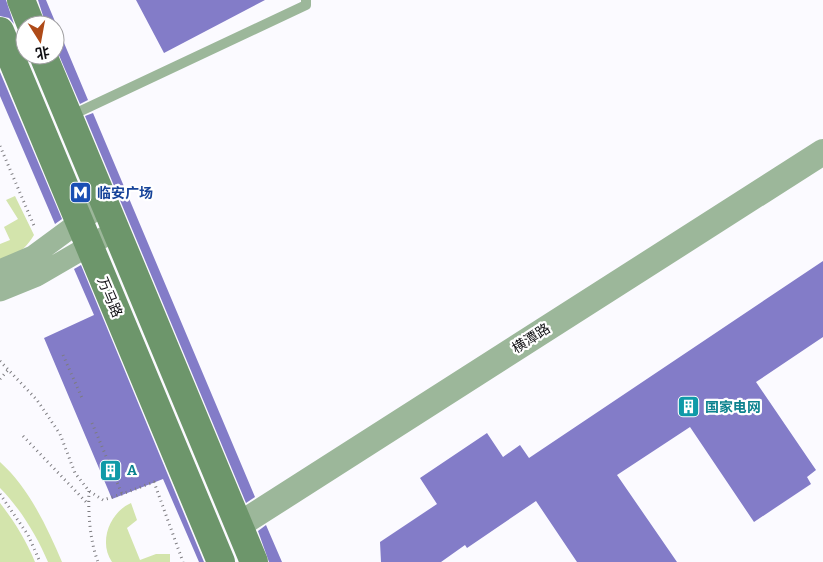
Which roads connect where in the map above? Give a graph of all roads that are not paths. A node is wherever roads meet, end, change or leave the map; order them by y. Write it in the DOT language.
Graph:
graph roads {
  1 [pos="21,0"];
  2 [pos="306,0"];
  3 [pos="27,15"];
  4 [pos="0,31"];
  5 [pos="48,65"];
  6 [pos="69,116"];
  7 [pos="823,152"];
  8 [pos="105,203"];
  9 [pos="116,230"];
  10 [pos="84,234"];
  11 [pos="0,270"];
  12 [pos="0,291"];
  13 [pos="239,525"];
  14 [pos="221,562"];
  15 [pos="254,562"];
  1 -- 3 [label="main road"];
  2 -- 6 [label="lane"];
  4 -- 10 [label="main road, 万马路"];
  5 -- 6 [label="main road"];
  6 -- 8 [label="main road"];
  7 -- 13 [label="street, 横潭路"];
  8 -- 9 [label="main road"];
  8 -- 10 [label="street"];
  9 -- 10 [label="street"];
  9 -- 13 [label="main road"];
  10 -- 11 [label="street"];
  10 -- 12 [label="street"];
  10 -- 14 [label="main road, 万马路"];
  13 -- 15 [label="main road"];
}
